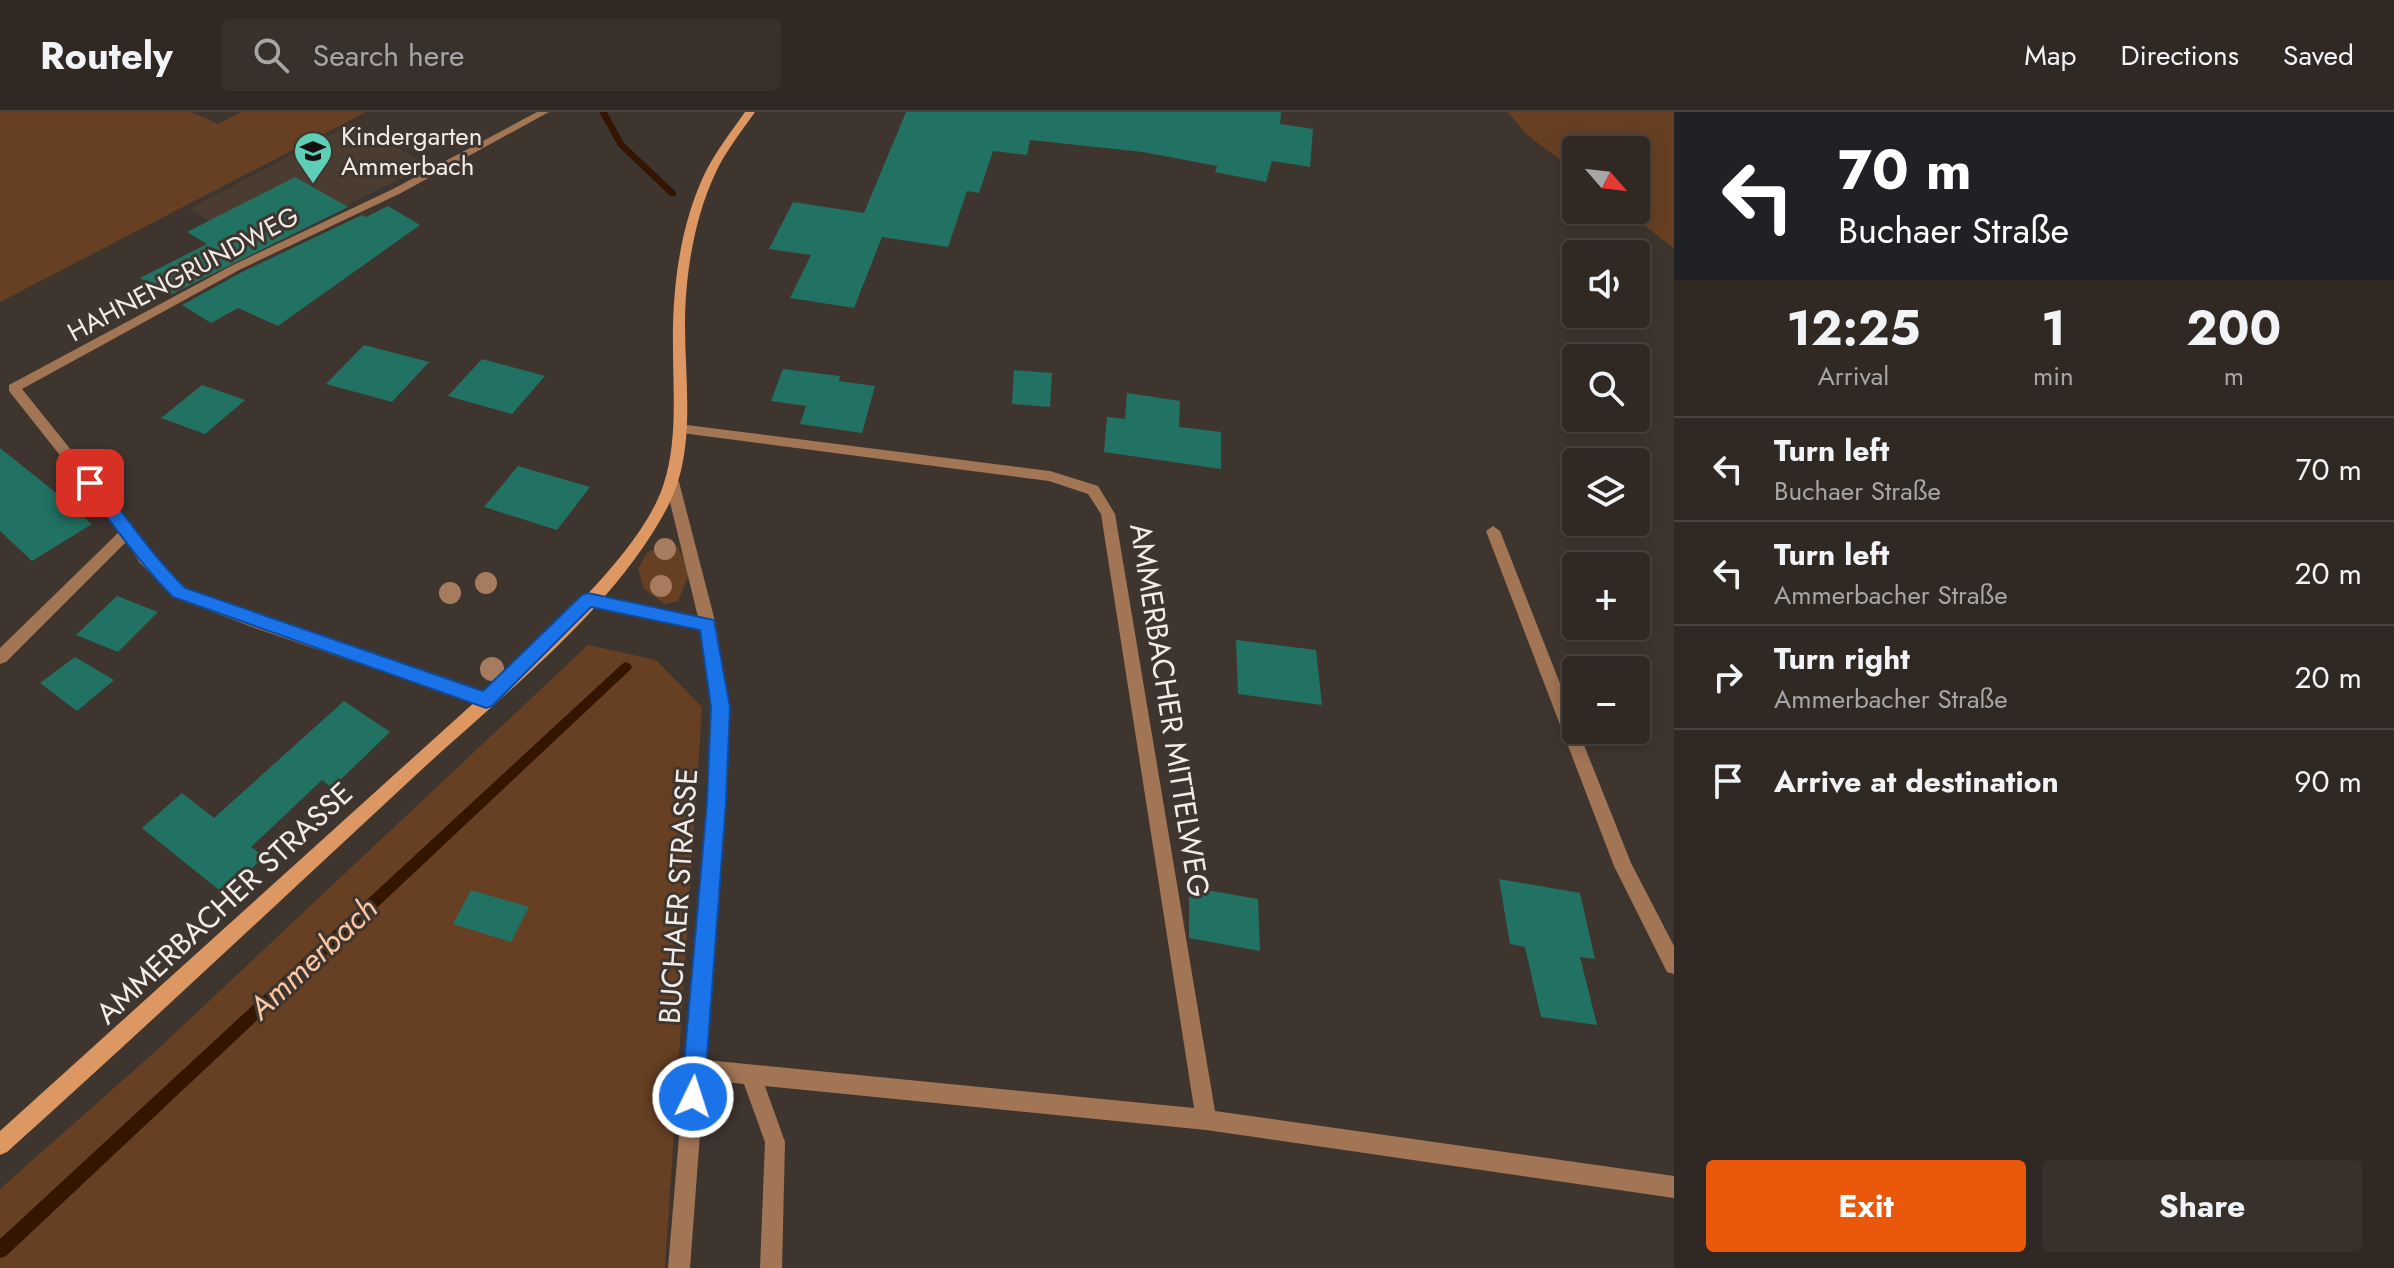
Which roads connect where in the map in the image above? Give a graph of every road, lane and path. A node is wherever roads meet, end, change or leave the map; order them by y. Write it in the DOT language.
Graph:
graph roads {
  1 [pos="544,112"];
  2 [pos="750,112"];
  3 [pos="679,429"];
  4 [pos="672,482"];
  5 [pos="128,531"];
  6 [pos="1493,531"];
  7 [pos="588,600"];
  8 [pos="708,625"];
  9 [pos="0,658"];
  10 [pos="486,700"];
  11 [pos="1674,965"];
  12 [pos="695,1069"];
  13 [pos="751,1075"];
  14 [pos="1206,1120"];
  15 [pos="0,1145"];
  16 [pos="1674,1187"];
  17 [pos="679,1268"];
  18 [pos="771,1268"];
  1 -- 5 [label="street, HAHNENGRUNDWEG"];
  2 -- 3 [label="main road, AMMERBACHER STRASSE"];
  3 -- 4 [label="main road, AMMERBACHER STRASSE"];
  3 -- 14 [label="street, AMMERBACHER MITTELWEG"];
  4 -- 7 [label="main road, AMMERBACHER STRASSE"];
  4 -- 8 [label="street, BUCHAER STRASSE"];
  5 -- 9 [label="street"];
  5 -- 10 [label="street"];
  6 -- 11 [label="street"];
  7 -- 8 [label="street"];
  7 -- 10 [label="main road, AMMERBACHER STRASSE"];
  8 -- 12 [label="street, BUCHAER STRASSE"];
  10 -- 15 [label="main road, AMMERBACHER STRASSE"];
  12 -- 13 [label="street"];
  12 -- 17 [label="street, BUCHAER STRASSE"];
  13 -- 14 [label="street"];
  13 -- 18 [label="street"];
  14 -- 16 [label="street"];
}
